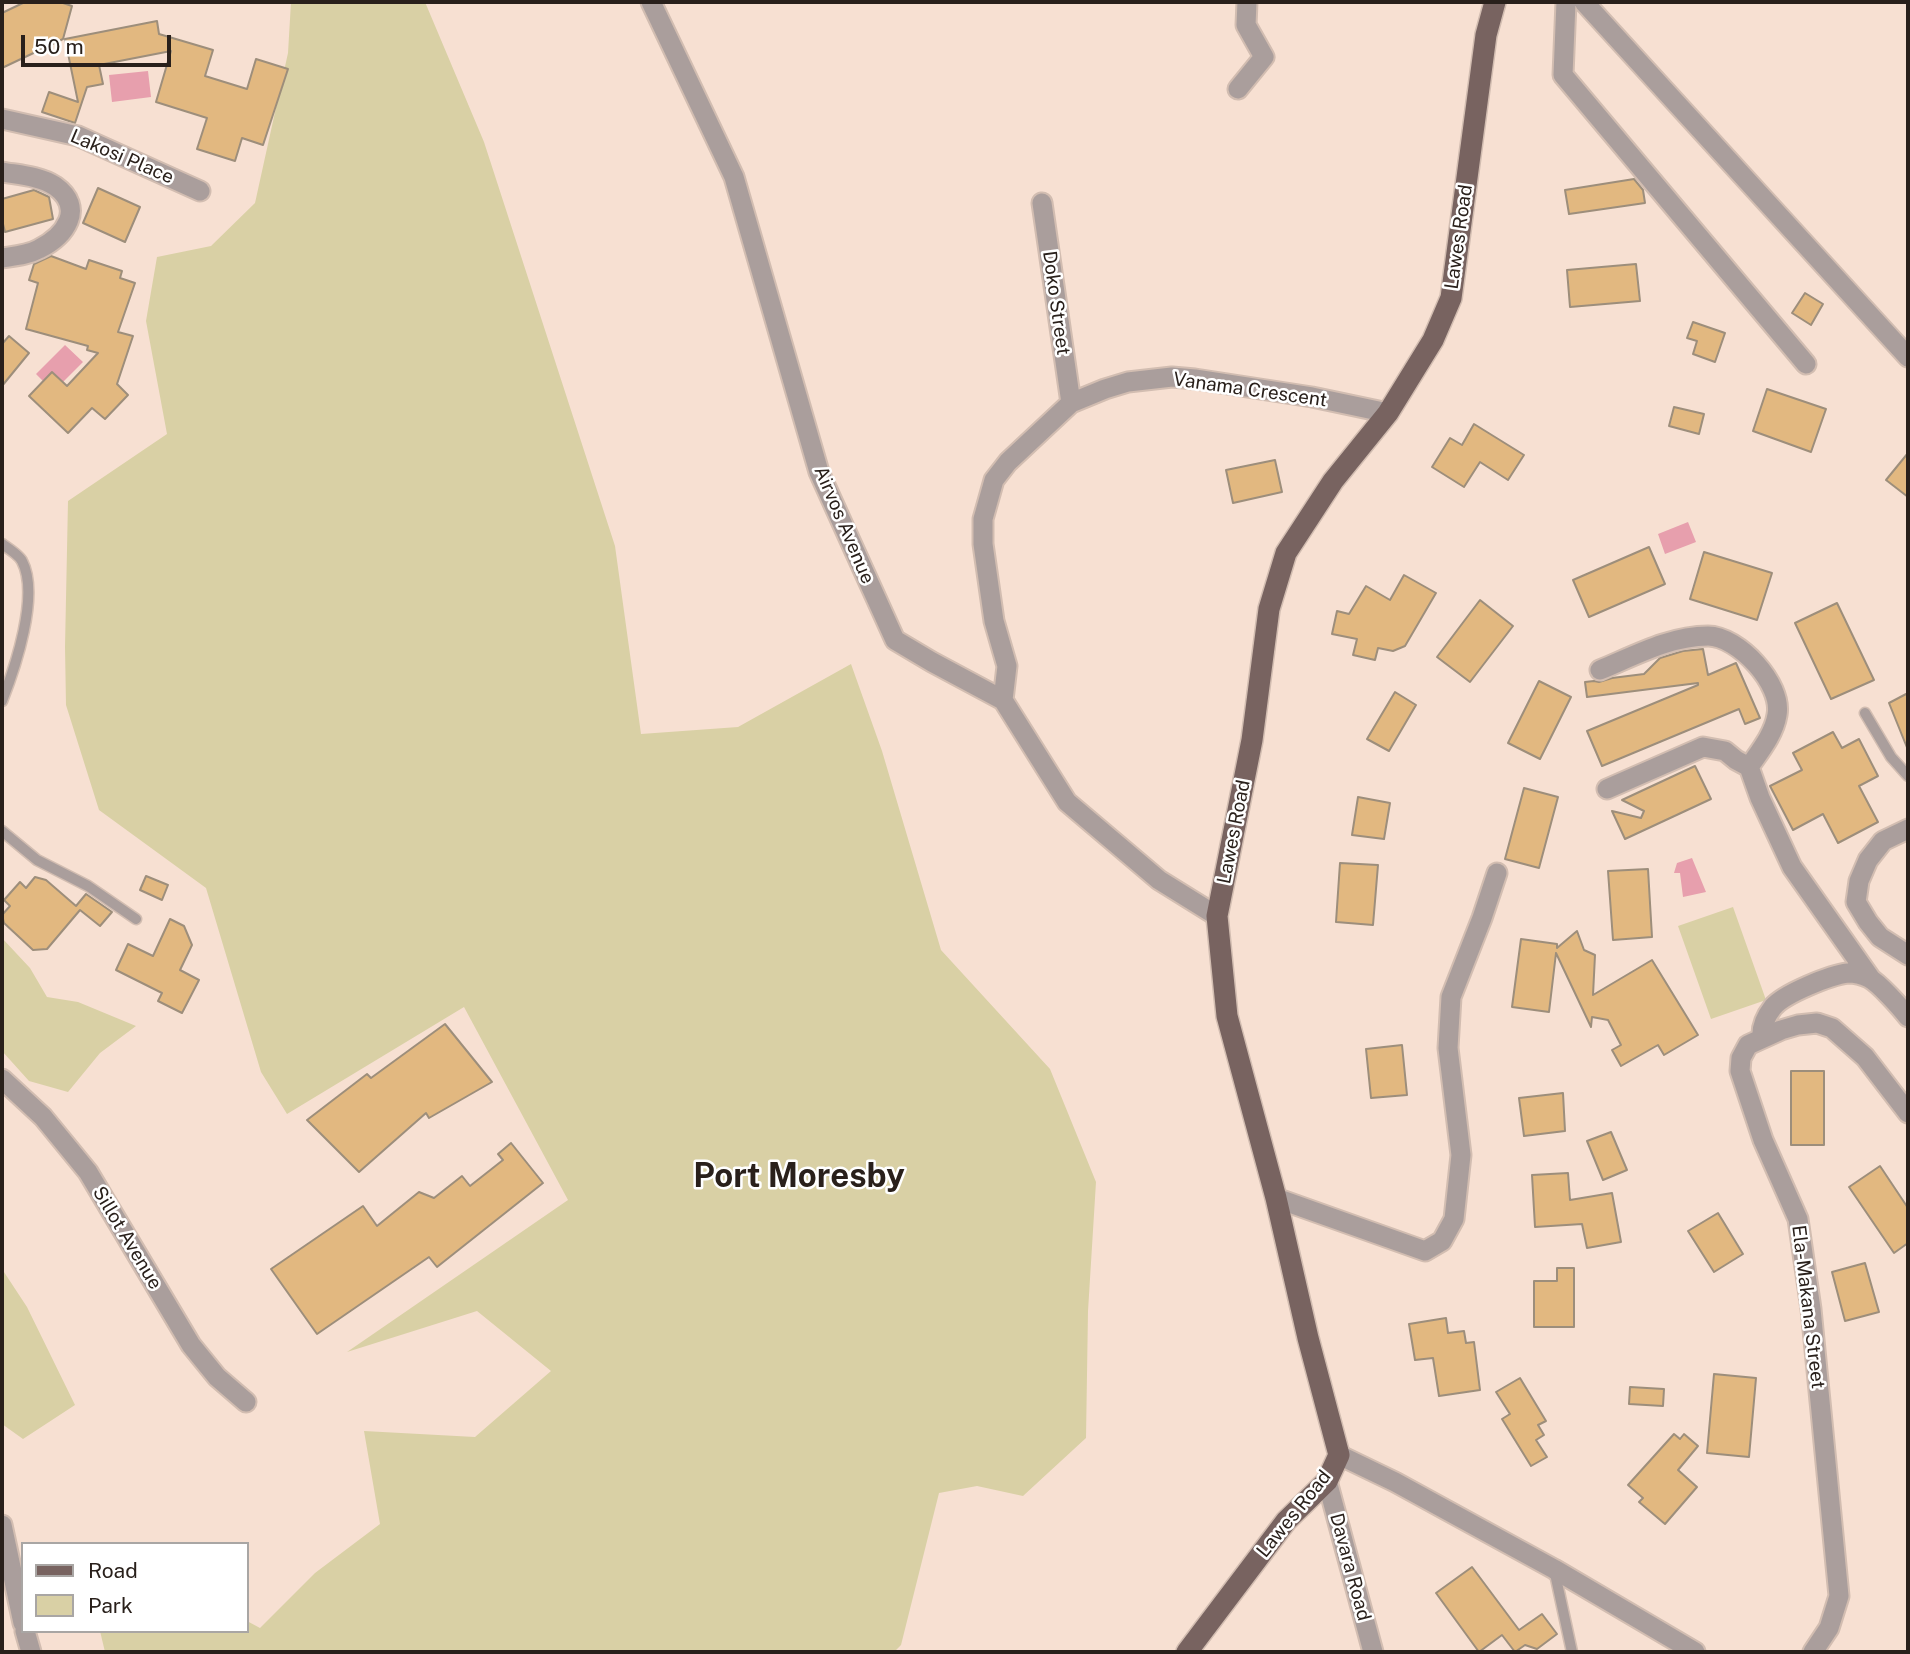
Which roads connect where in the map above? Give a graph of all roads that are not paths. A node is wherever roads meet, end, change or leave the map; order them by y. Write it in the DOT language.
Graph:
graph roads {
  1 [pos="651,2"];
  2 [pos="1247,2"];
  3 [pos="1495,2"];
  4 [pos="1566,2"];
  5 [pos="1584,2"];
  6 [pos="1238,89"];
  7 [pos="2,119"];
  8 [pos="2,172"];
  9 [pos="200,191"];
  10 [pos="1042,203"];
  11 [pos="2,258"];
  12 [pos="1908,358"];
  13 [pos="1806,364"];
  14 [pos="1071,403"];
  15 [pos="1388,413"];
  16 [pos="2,544"];
  17 [pos="1600,670"];
  18 [pos="1003,700"];
  19 [pos="2,701"];
  20 [pos="1866,713"];
  21 [pos="1749,767"];
  22 [pos="1908,776"];
  23 [pos="1608,789"];
  24 [pos="1908,830"];
  25 [pos="2,831"];
  26 [pos="1497,873"];
  27 [pos="1217,916"];
  28 [pos="136,919"];
  29 [pos="1908,955"];
  30 [pos="1871,979"];
  31 [pos="1908,1017"];
  32 [pos="1762,1038"];
  33 [pos="2,1079"];
  34 [pos="1908,1113"];
  35 [pos="1276,1198"];
  36 [pos="246,1402"];
  37 [pos="1339,1455"];
  38 [pos="1327,1481"];
  39 [pos="2,1525"];
  40 [pos="1554,1569"];
  41 [pos="21,1614"];
  42 [pos="26,1633"];
  43 [pos="31,1652"];
  44 [pos="1187,1652"];
  45 [pos="1373,1652"];
  46 [pos="1572,1652"];
  47 [pos="1695,1652"];
  48 [pos="1813,1652"];
  1 -- 18 [label="street, Airvos Avenue"];
  2 -- 6 [label="street"];
  3 -- 15 [label="main road, Lawes Road"];
  4 -- 13 [label="street"];
  5 -- 12 [label="street"];
  7 -- 9 [label="street, Lakosi Place"];
  8 -- 11 [label="street"];
  10 -- 14 [label="street, Doko Street"];
  14 -- 15 [label="street, Vanama Crescent"];
  14 -- 18 [label="street, Vanama Crescent"];
  15 -- 27 [label="main road, Lawes Road"];
  16 -- 19 [label="lane"];
  17 -- 21 [label="street"];
  18 -- 27 [label="street, Airvos Avenue"];
  20 -- 22 [label="lane"];
  21 -- 23 [label="street"];
  21 -- 30 [label="street"];
  24 -- 29 [label="street"];
  25 -- 28 [label="lane"];
  26 -- 35 [label="street"];
  27 -- 35 [label="main road, Lawes Road"];
  30 -- 31 [label="street"];
  30 -- 32 [label="street"];
  32 -- 34 [label="street, Ela-Makana Street"];
  32 -- 48 [label="street, Ela-Makana Street"];
  33 -- 36 [label="street, Sillot Avenue"];
  35 -- 37 [label="main road, Lawes Road"];
  37 -- 38 [label="main road, Lawes Road"];
  37 -- 40 [label="street"];
  38 -- 44 [label="main road, Lawes Road"];
  38 -- 45 [label="street, Davara Road"];
  39 -- 41 [label="street"];
  40 -- 46 [label="lane"];
  40 -- 47 [label="street"];
  42 -- 43 [label="street"];
}
